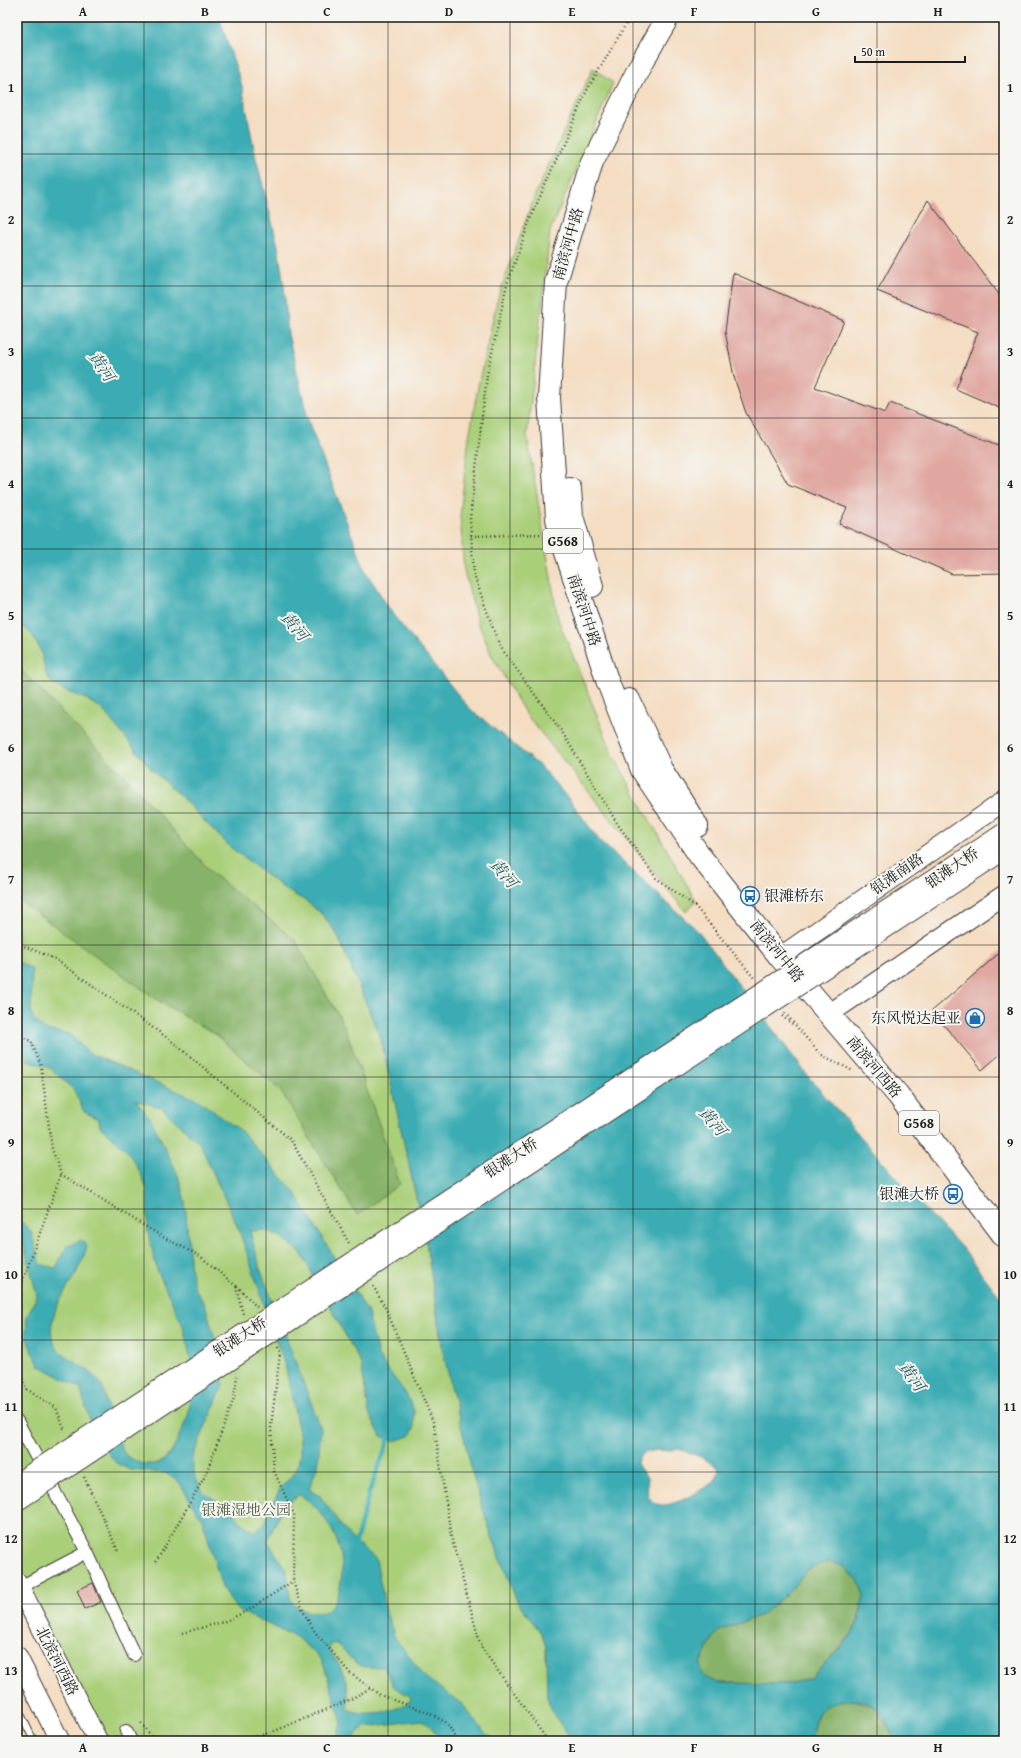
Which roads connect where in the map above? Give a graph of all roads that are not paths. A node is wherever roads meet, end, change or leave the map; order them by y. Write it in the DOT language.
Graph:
graph roads {
  1 [pos="668,17"];
  2 [pos="683,17"];
  3 [pos="1004,801"];
  4 [pos="1004,833"];
  5 [pos="1004,850"];
  6 [pos="1004,896"];
  7 [pos="785,952"];
  8 [pos="834,1010"];
  9 [pos="1004,1216"];
  10 [pos="1004,1236"];
  11 [pos="17,1421"];
  12 [pos="17,1484"];
  13 [pos="17,1500"];
  14 [pos="87,1552"];
  15 [pos="18,1584"];
  16 [pos="134,1654"];
  17 [pos="17,1656"];
  18 [pos="17,1706"];
  19 [pos="34,1741"];
  20 [pos="60,1741"];
  21 [pos="98,1741"];
  1 -- 7 [label="highway, 南滨河中路 / G568"];
  2 -- 7 [label="highway, 南滨河中路 / G568"];
  3 -- 7 [label="main road, 银滩南路"];
  4 -- 12 [label="main road, 银滩大桥, bridge"];
  5 -- 13 [label="main road, 银滩大桥, bridge"];
  6 -- 8 [label="main road"];
  7 -- 8 [label="highway, 南滨河中路 / G568"];
  8 -- 9 [label="highway, 南滨河西路 / G568"];
  8 -- 10 [label="highway, 南滨河西路 / G568"];
  11 -- 14 [label="street"];
  14 -- 15 [label="street"];
  14 -- 16 [label="street"];
  15 -- 21 [label="main road, 北滨河西路"];
  17 -- 20 [label="main road"];
  18 -- 19 [label="lane"];
}
